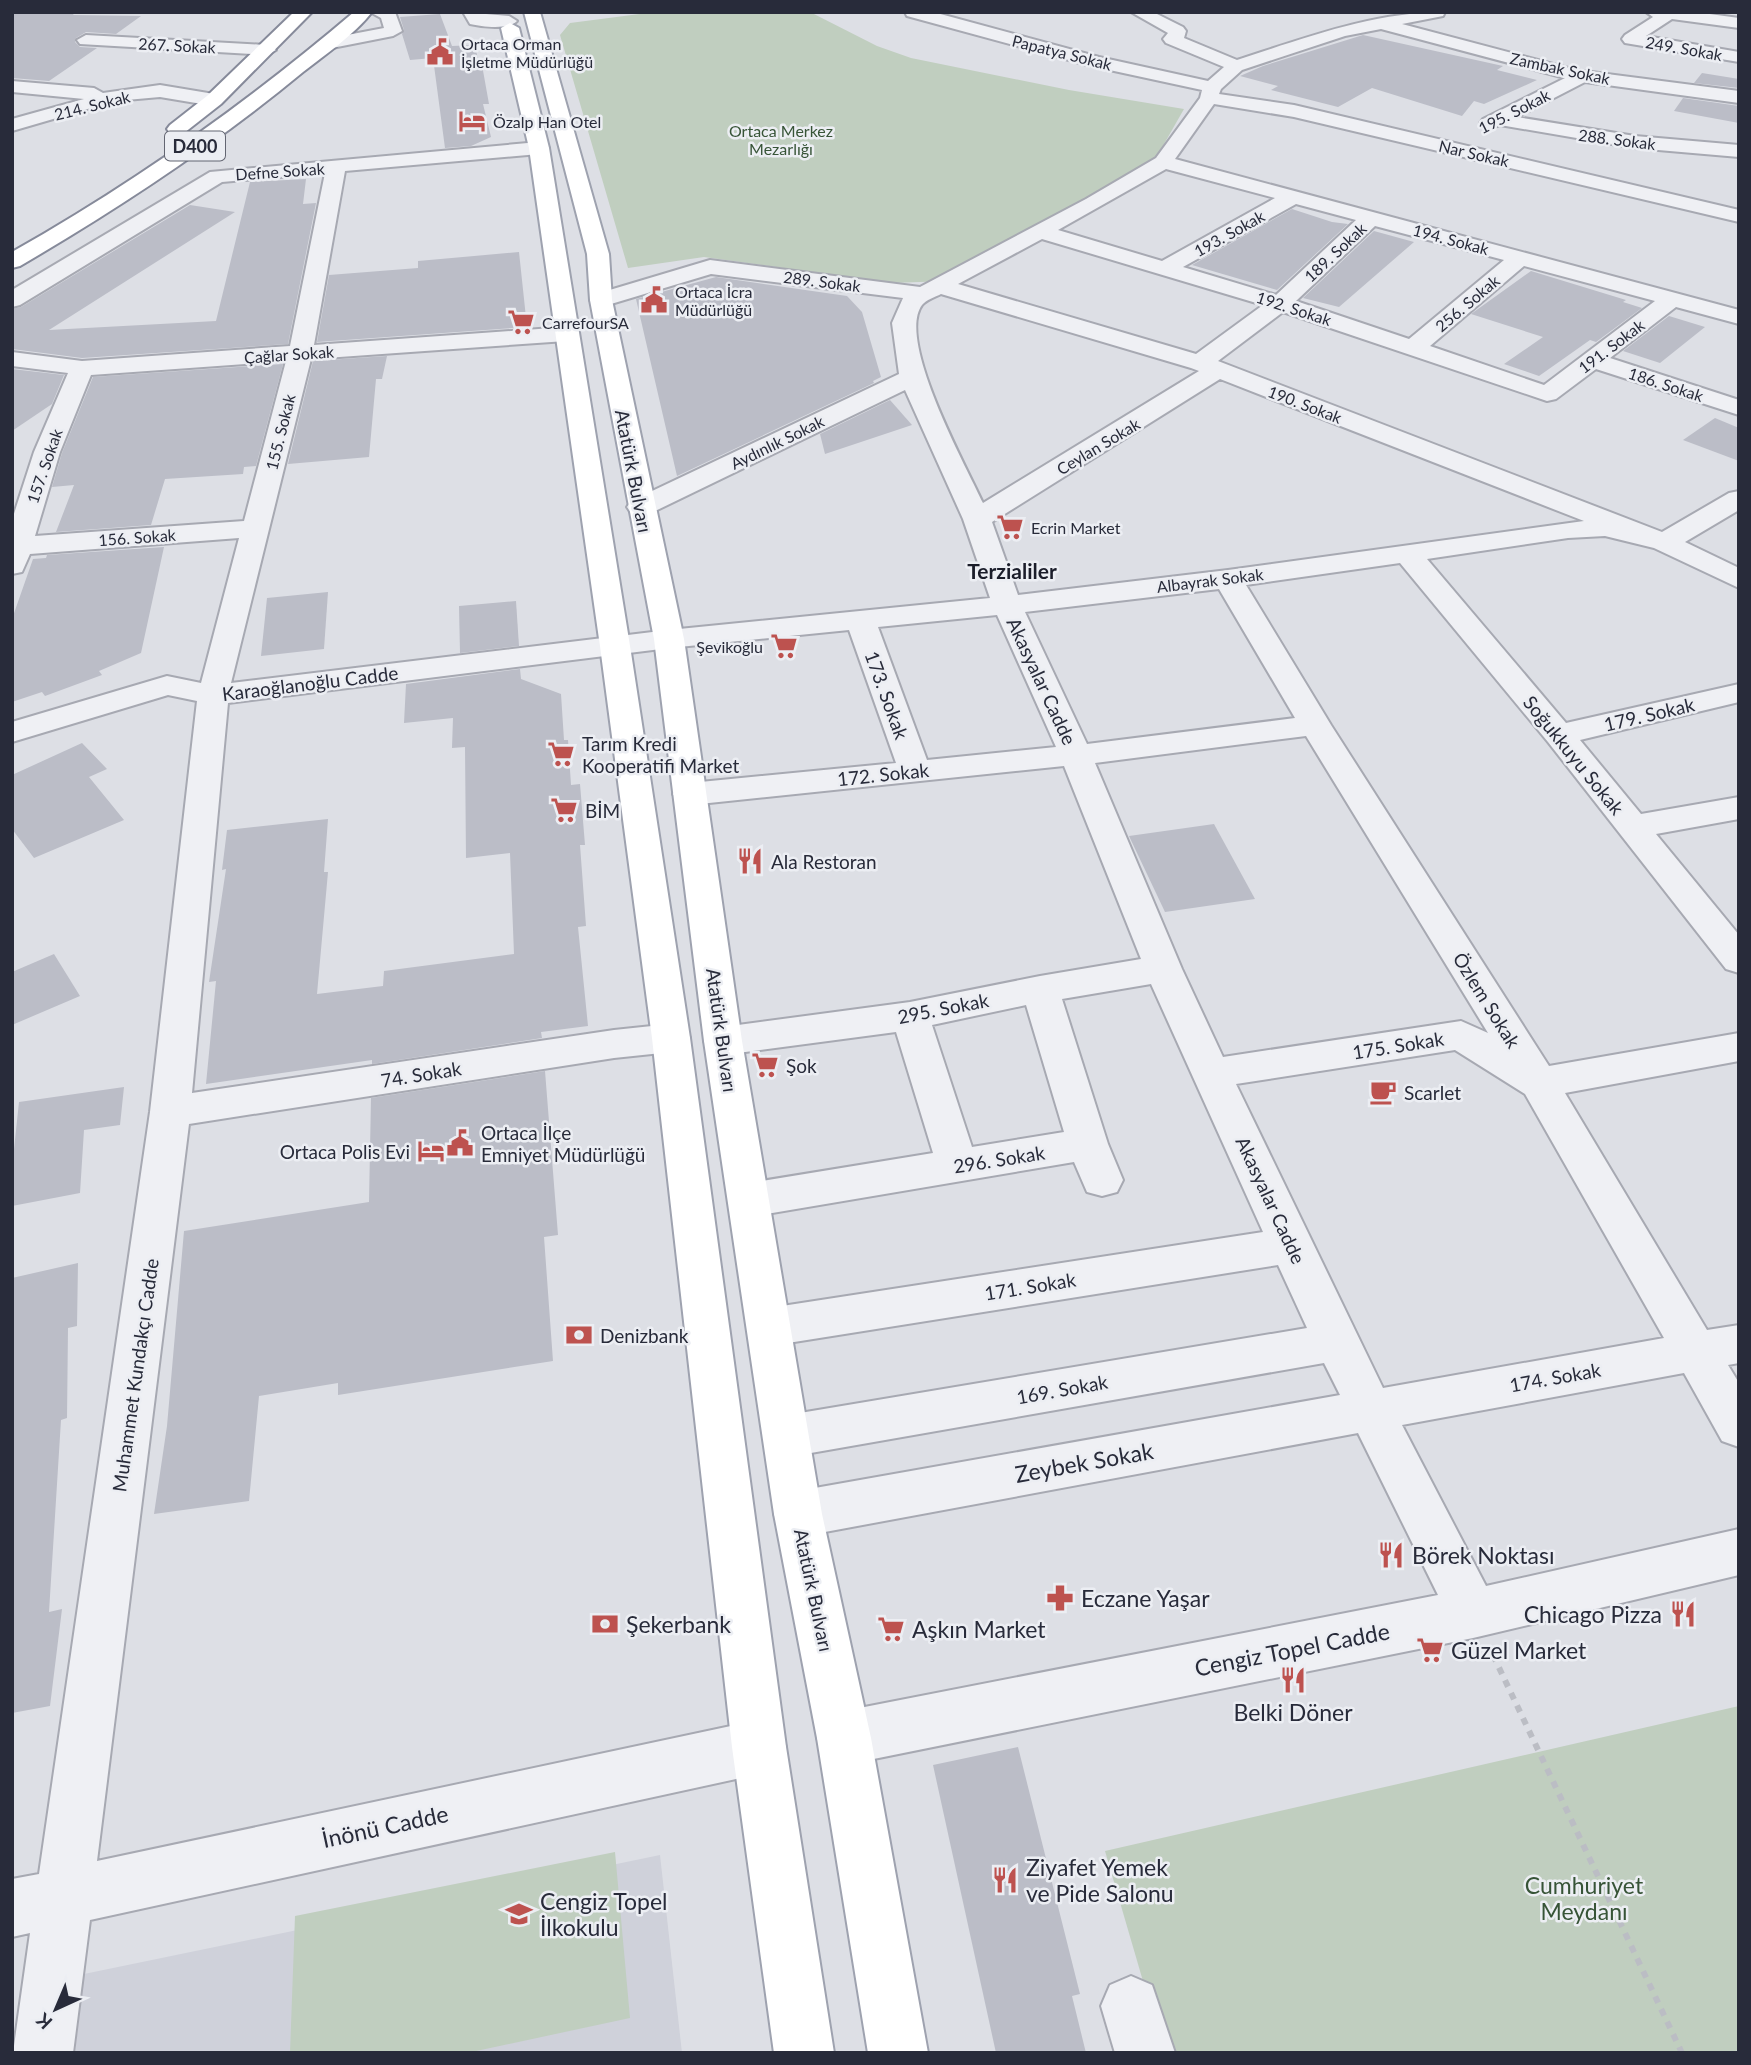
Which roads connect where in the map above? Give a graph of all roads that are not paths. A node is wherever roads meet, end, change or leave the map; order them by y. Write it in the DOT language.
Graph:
graph roads {
  1 [pos="304,12"];
  2 [pos="364,12"];
  3 [pos="378,12"];
  4 [pos="471,12"];
  5 [pos="913,12"];
  6 [pos="1139,12"];
  7 [pos="1354,12"];
  8 [pos="1437,12"];
  9 [pos="1660,14"];
  10 [pos="516,15"];
  11 [pos="1739,23"];
  12 [pos="1384,24"];
  13 [pos="86,40"];
  14 [pos="327,44"];
  15 [pos="267,50"];
  16 [pos="1739,57"];
  17 [pos="1236,66"];
  18 [pos="1583,76"];
  19 [pos="12,86"];
  20 [pos="1210,92"];
  21 [pos="114,96"];
  22 [pos="1739,97"];
  23 [pos="214,100"];
  24 [pos="1497,119"];
  25 [pos="12,125"];
  26 [pos="161,140"];
  27 [pos="1444,146"];
  28 [pos="539,148"];
  29 [pos="1739,151"];
  30 [pos="1163,162"];
  31 [pos="336,167"];
  32 [pos="1293,197"];
  33 [pos="1739,216"];
  34 [pos="1371,218"];
  35 [pos="1038,231"];
  36 [pos="1521,257"];
  37 [pos="12,261"];
  38 [pos="1164,269"];
  39 [pos="931,290"];
  40 [pos="1674,298"];
  41 [pos="12,300"];
  42 [pos="601,300"];
  43 [pos="1280,303"];
  44 [pos="1739,317"];
  45 [pos="566,334"];
  46 [pos="1413,348"];
  47 [pos="300,354"];
  48 [pos="12,359"];
  49 [pos="1593,360"];
  50 [pos="1209,367"];
  51 [pos="82,368"];
  52 [pos="912,377"];
  53 [pos="1547,394"];
  54 [pos="1739,408"];
  55 [pos="1739,499"];
  56 [pos="641,507"];
  57 [pos="976,519"];
  58 [pos="256,528"];
  59 [pos="1664,542"];
  60 [pos="1406,552"];
  61 [pos="15,556"];
  62 [pos="1228,579"];
  63 [pos="1739,579"];
  64 [pos="1007,605"];
  65 [pos="860,618"];
  66 [pos="669,639"];
  67 [pos="615,646"];
  68 [pos="1739,693"];
  69 [pos="213,695"];
  70 [pos="1315,725"];
  71 [pos="12,732"];
  72 [pos="1559,735"];
  73 [pos="1076,755"];
  74 [pos="915,771"];
  75 [pos="690,794"];
  76 [pos="1739,808"];
  77 [pos="1632,827"];
  78 [pos="1739,960"];
  79 [pos="1163,969"];
  80 [pos="1040,989"];
  81 [pos="910,1016"];
  82 [pos="671,1038"];
  83 [pos="723,1041"];
  84 [pos="1739,1046"];
  85 [pos="1210,1073"];
  86 [pos="1539,1083"];
  87 [pos="170,1112"];
  88 [pos="957,1166"];
  89 [pos="749,1200"];
  90 [pos="1291,1245"];
  91 [pos="769,1327"];
  92 [pos="1336,1342"];
  93 [pos="1739,1344"];
  94 [pos="1695,1352"];
  95 [pos="1371,1410"];
  96 [pos="1739,1426"];
  97 [pos="788,1436"];
  98 [pos="798,1514"];
  99 [pos="1739,1552"];
  100 [pos="1473,1613"];
  101 [pos="844,1738"];
  102 [pos="759,1747"];
  103 [pos="66,1894"];
  104 [pos="12,1908"];
  105 [pos="43,2053"];
  106 [pos="804,2053"];
  107 [pos="898,2053"];
  1 -- 15 [label="main road, D400"];
  2 -- 14 [label="main road, D400"];
  3 -- 14 [label="street"];
  4 -- 10 [label="street"];
  5 -- 20 [label="street, Papatya Sokak"];
  6 -- 17 [label="street"];
  7 -- 12 [label="street, Zambak Sokak"];
  8 -- 12 [label="street, Akasyalar Cadde"];
  9 -- 11 [label="street"];
  9 -- 16 [label="street, 249. Sokak"];
  10 -- 28 [label="main road"];
  10 -- 42 [label="main road, Atatürk Bulvarı"];
  12 -- 17 [label="street, Akasyalar Cadde"];
  12 -- 18 [label="street, Zambak Sokak"];
  13 -- 15 [label="street, 267. Sokak"];
  14 -- 37 [label="main road, D400"];
  15 -- 23 [label="main road, D400"];
  17 -- 20 [label="street, Akasyalar Cadde"];
  18 -- 22 [label="street, Zambak Sokak"];
  18 -- 24 [label="street, 195. Sokak"];
  19 -- 21 [label="street"];
  20 -- 27 [label="street, Nar Sokak"];
  20 -- 30 [label="street, Akasyalar Cadde"];
  21 -- 23 [label="street, 214. Sokak"];
  21 -- 25 [label="street, 214. Sokak"];
  23 -- 26 [label="main road, D400"];
  24 -- 27 [label="street, 195. Sokak"];
  24 -- 29 [label="street, 288. Sokak"];
  27 -- 33 [label="street, Nar Sokak"];
  28 -- 31 [label="street, Defne Sokak"];
  28 -- 45 [label="main road"];
  30 -- 32 [label="street, 194. Sokak"];
  30 -- 35 [label="street, Akasyalar Cadde"];
  31 -- 41 [label="street, Defne Sokak"];
  31 -- 47 [label="street, 155. Sokak"];
  32 -- 34 [label="street, 194. Sokak"];
  32 -- 38 [label="street, 193. Sokak"];
  34 -- 36 [label="street, 194. Sokak"];
  34 -- 43 [label="street, 189. Sokak"];
  35 -- 38 [label="street, 192. Sokak"];
  35 -- 39 [label="street, Akasyalar Cadde"];
  36 -- 40 [label="street, 194. Sokak"];
  36 -- 46 [label="street, 256. Sokak"];
  38 -- 43 [label="street, 192. Sokak"];
  39 -- 42 [label="street, 289. Sokak"];
  39 -- 50 [label="street, 190. Sokak"];
  39 -- 52 [label="street, Akasyalar Cadde"];
  40 -- 44 [label="street, 194. Sokak"];
  40 -- 49 [label="street, 191. Sokak"];
  42 -- 56 [label="main road, Atatürk Bulvarı"];
  43 -- 46 [label="street, 192. Sokak"];
  43 -- 50 [label="street, 189. Sokak"];
  45 -- 47 [label="street, Çağlar Sokak"];
  45 -- 67 [label="main road"];
  46 -- 53 [label="street, 192. Sokak"];
  47 -- 51 [label="street, Çağlar Sokak"];
  47 -- 58 [label="street, 155. Sokak"];
  48 -- 51 [label="street, Çağlar Sokak"];
  49 -- 53 [label="street, 191. Sokak"];
  49 -- 54 [label="street, 186. Sokak"];
  50 -- 57 [label="street, Ceylan Sokak"];
  50 -- 59 [label="street, 190. Sokak"];
  51 -- 61 [label="street, 157. Sokak"];
  52 -- 56 [label="street, Aydınlık Sokak"];
  52 -- 57 [label="street, Akasyalar Cadde"];
  55 -- 59 [label="street"];
  56 -- 66 [label="main road, Atatürk Bulvarı"];
  57 -- 64 [label="street, Akasyalar Cadde"];
  58 -- 61 [label="street, 156. Sokak"];
  58 -- 69 [label="street, 155. Sokak"];
  59 -- 60 [label="street, Albayrak Sokak"];
  59 -- 63 [label="street"];
  60 -- 62 [label="street, Albayrak Sokak"];
  60 -- 72 [label="street, Soğukkuyu Sokak"];
  62 -- 64 [label="street, Albayrak Sokak"];
  62 -- 70 [label="street, Özlem Sokak"];
  64 -- 65 [label="street, Albayrak Sokak"];
  64 -- 73 [label="street, Akasyalar Cadde"];
  65 -- 66 [label="street, Albayrak Sokak"];
  65 -- 74 [label="street, 173. Sokak"];
  66 -- 67 [label="street, Karaoğlanoğlu Cadde"];
  66 -- 75 [label="main road, Atatürk Bulvarı"];
  67 -- 69 [label="street, Karaoğlanoğlu Cadde"];
  67 -- 82 [label="main road"];
  68 -- 72 [label="street, 179. Sokak"];
  69 -- 71 [label="street, Karaoğlanoğlu Cadde"];
  69 -- 87 [label="street, Muhammet Kundakçı Cadde"];
  70 -- 73 [label="street, 172. Sokak"];
  70 -- 86 [label="street, Özlem Sokak"];
  72 -- 77 [label="street, Soğukkuyu Sokak"];
  73 -- 74 [label="street, 172. Sokak"];
  73 -- 79 [label="street, Akasyalar Cadde"];
  74 -- 75 [label="street, 172. Sokak"];
  75 -- 83 [label="main road, Atatürk Bulvarı"];
  76 -- 77 [label="street"];
  77 -- 78 [label="street, Soğukkuyu Sokak"];
  79 -- 80 [label="street, 295. Sokak"];
  79 -- 85 [label="street, Akasyalar Cadde"];
  80 -- 81 [label="street, 295. Sokak"];
  80 -- 88 [label="street, 296. Sokak"];
  81 -- 83 [label="street, 295. Sokak"];
  81 -- 88 [label="street"];
  82 -- 87 [label="street, 74. Sokak"];
  82 -- 102 [label="main road"];
  83 -- 89 [label="main road, Atatürk Bulvarı"];
  84 -- 86 [label="street"];
  85 -- 86 [label="street, 175. Sokak"];
  85 -- 90 [label="street, Akasyalar Cadde"];
  86 -- 94 [label="street, Özlem Sokak"];
  87 -- 103 [label="street, Muhammet Kundakçı Cadde"];
  88 -- 89 [label="street, 296. Sokak"];
  89 -- 91 [label="main road, Atatürk Bulvarı"];
  90 -- 91 [label="street, 171. Sokak"];
  90 -- 92 [label="street, Akasyalar Cadde"];
  91 -- 97 [label="main road, Atatürk Bulvarı"];
  92 -- 95 [label="street, Akasyalar Cadde"];
  92 -- 97 [label="street, 169. Sokak"];
  93 -- 94 [label="street, 174. Sokak"];
  94 -- 95 [label="street, 174. Sokak"];
  94 -- 96 [label="street, Özlem Sokak"];
  95 -- 98 [label="street, Zeybek Sokak"];
  95 -- 100 [label="street, Akasyalar Cadde"];
  97 -- 98 [label="main road, Atatürk Bulvarı"];
  98 -- 101 [label="main road, Atatürk Bulvarı"];
  99 -- 100 [label="street, Cengiz Topel Cadde"];
  100 -- 101 [label="street, Cengiz Topel Cadde"];
  101 -- 107 [label="main road, Atatürk Bulvarı"];
  102 -- 103 [label="street, İnönü Cadde"];
  102 -- 106 [label="main road"];
  103 -- 104 [label="street, İnönü Cadde"];
  103 -- 105 [label="street, Muhammet Kundakçı Cadde"];
}
